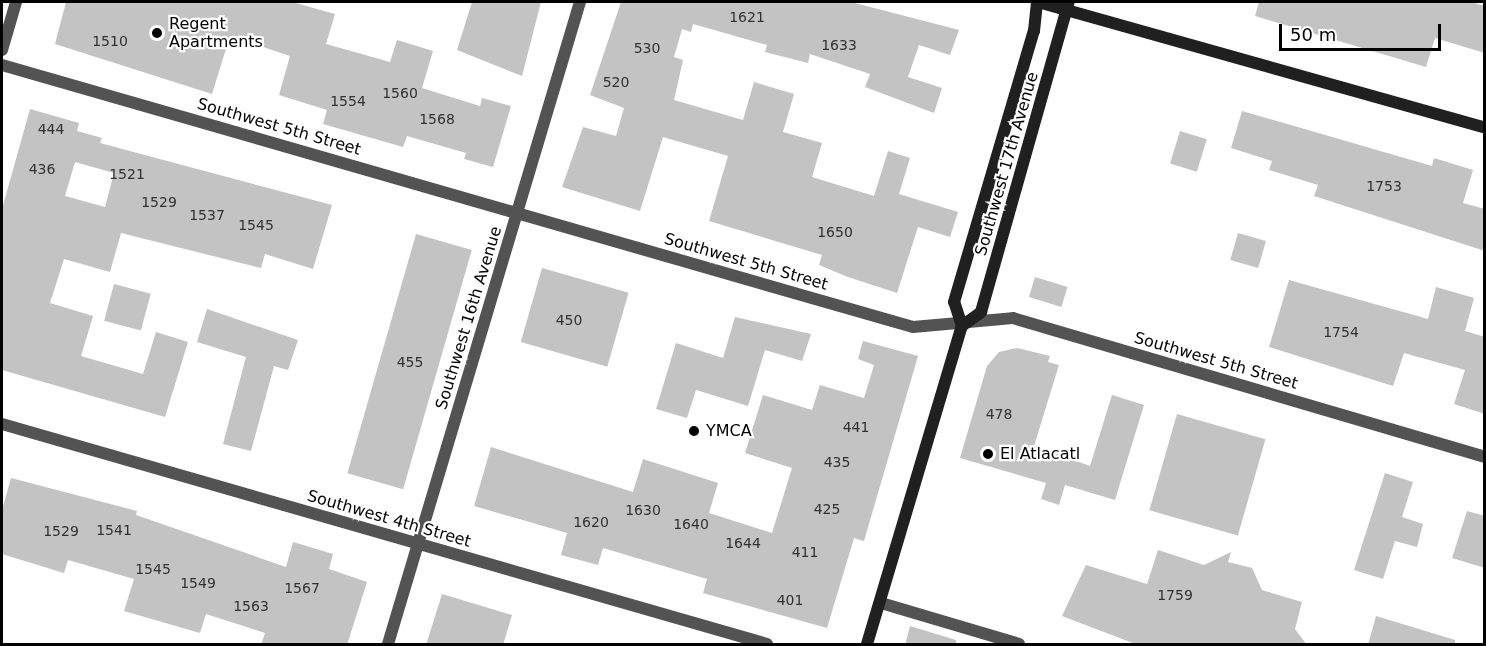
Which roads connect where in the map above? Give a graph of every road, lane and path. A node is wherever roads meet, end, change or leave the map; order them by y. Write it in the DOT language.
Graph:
graph roads {
  1 [pos="16,2"];
  2 [pos="580,2"];
  3 [pos="1037,2"];
  4 [pos="1068,5"];
  5 [pos="2,50"];
  6 [pos="2,64"];
  7 [pos="1485,127"];
  8 [pos="517,213"];
  9 [pos="962,326"];
  10 [pos="2,424"];
  11 [pos="1485,457"];
  12 [pos="418,544"];
  13 [pos="881,603"];
  14 [pos="388,645"];
  15 [pos="767,645"];
  16 [pos="867,645"];
  17 [pos="1019,645"];
  1 -- 5 [label="street"];
  2 -- 8 [label="street, Southwest 16th Avenue"];
  3 -- 4 [label="main road"];
  3 -- 9 [label="main road, Southwest 17th Avenue"];
  4 -- 7 [label="main road"];
  4 -- 9 [label="main road, Southwest 17th Avenue"];
  6 -- 8 [label="street, Southwest 5th Street"];
  8 -- 9 [label="street, Southwest 5th Street"];
  8 -- 12 [label="street, Southwest 16th Avenue"];
  9 -- 11 [label="street, Southwest 5th Street"];
  9 -- 13 [label="main road, Southwest 17th Avenue"];
  10 -- 12 [label="street, Southwest 4th Street"];
  12 -- 14 [label="street, Southwest 16th Avenue"];
  12 -- 15 [label="street, Southwest 4th Street"];
  13 -- 16 [label="main road, Southwest 17th Avenue"];
  13 -- 17 [label="street"];
}
